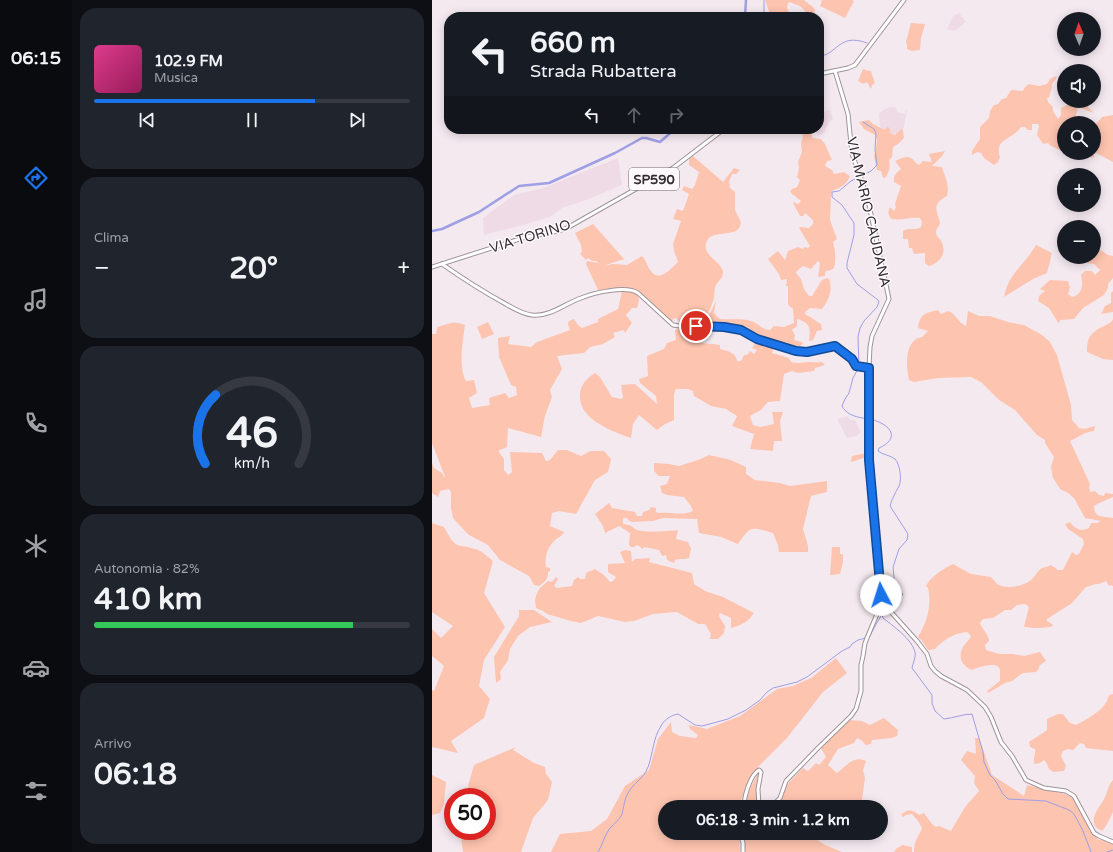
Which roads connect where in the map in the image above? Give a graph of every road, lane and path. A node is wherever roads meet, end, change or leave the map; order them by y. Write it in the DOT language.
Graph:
graph roads {
  1 [pos="904,0"];
  2 [pos="835,71"];
  3 [pos="824,73"];
  4 [pos="717,134"];
  5 [pos="442,264"];
  6 [pos="432,267"];
  7 [pos="869,368"];
  8 [pos="882,602"];
  9 [pos="744,800"];
  10 [pos="759,800"];
  11 [pos="778,800"];
  12 [pos="742,840"];
  13 [pos="1113,842"];
  14 [pos="743,852"];
  1 -- 2 [label="main road"];
  2 -- 3 [label="main road"];
  2 -- 7 [label="main road, VIA MARIO CAUDANA"];
  4 -- 5 [label="main road, VIA TORINO / SP590"];
  5 -- 6 [label="main road, VIA TORINO / SP590"];
  5 -- 7 [label="main road"];
  7 -- 8 [label="main road, VIA MARIO CAUDANA"];
  8 -- 11 [label="main road"];
  8 -- 13 [label="main road"];
  9 -- 10 [label="main road"];
  12 -- 14 [label="main road"];
}
